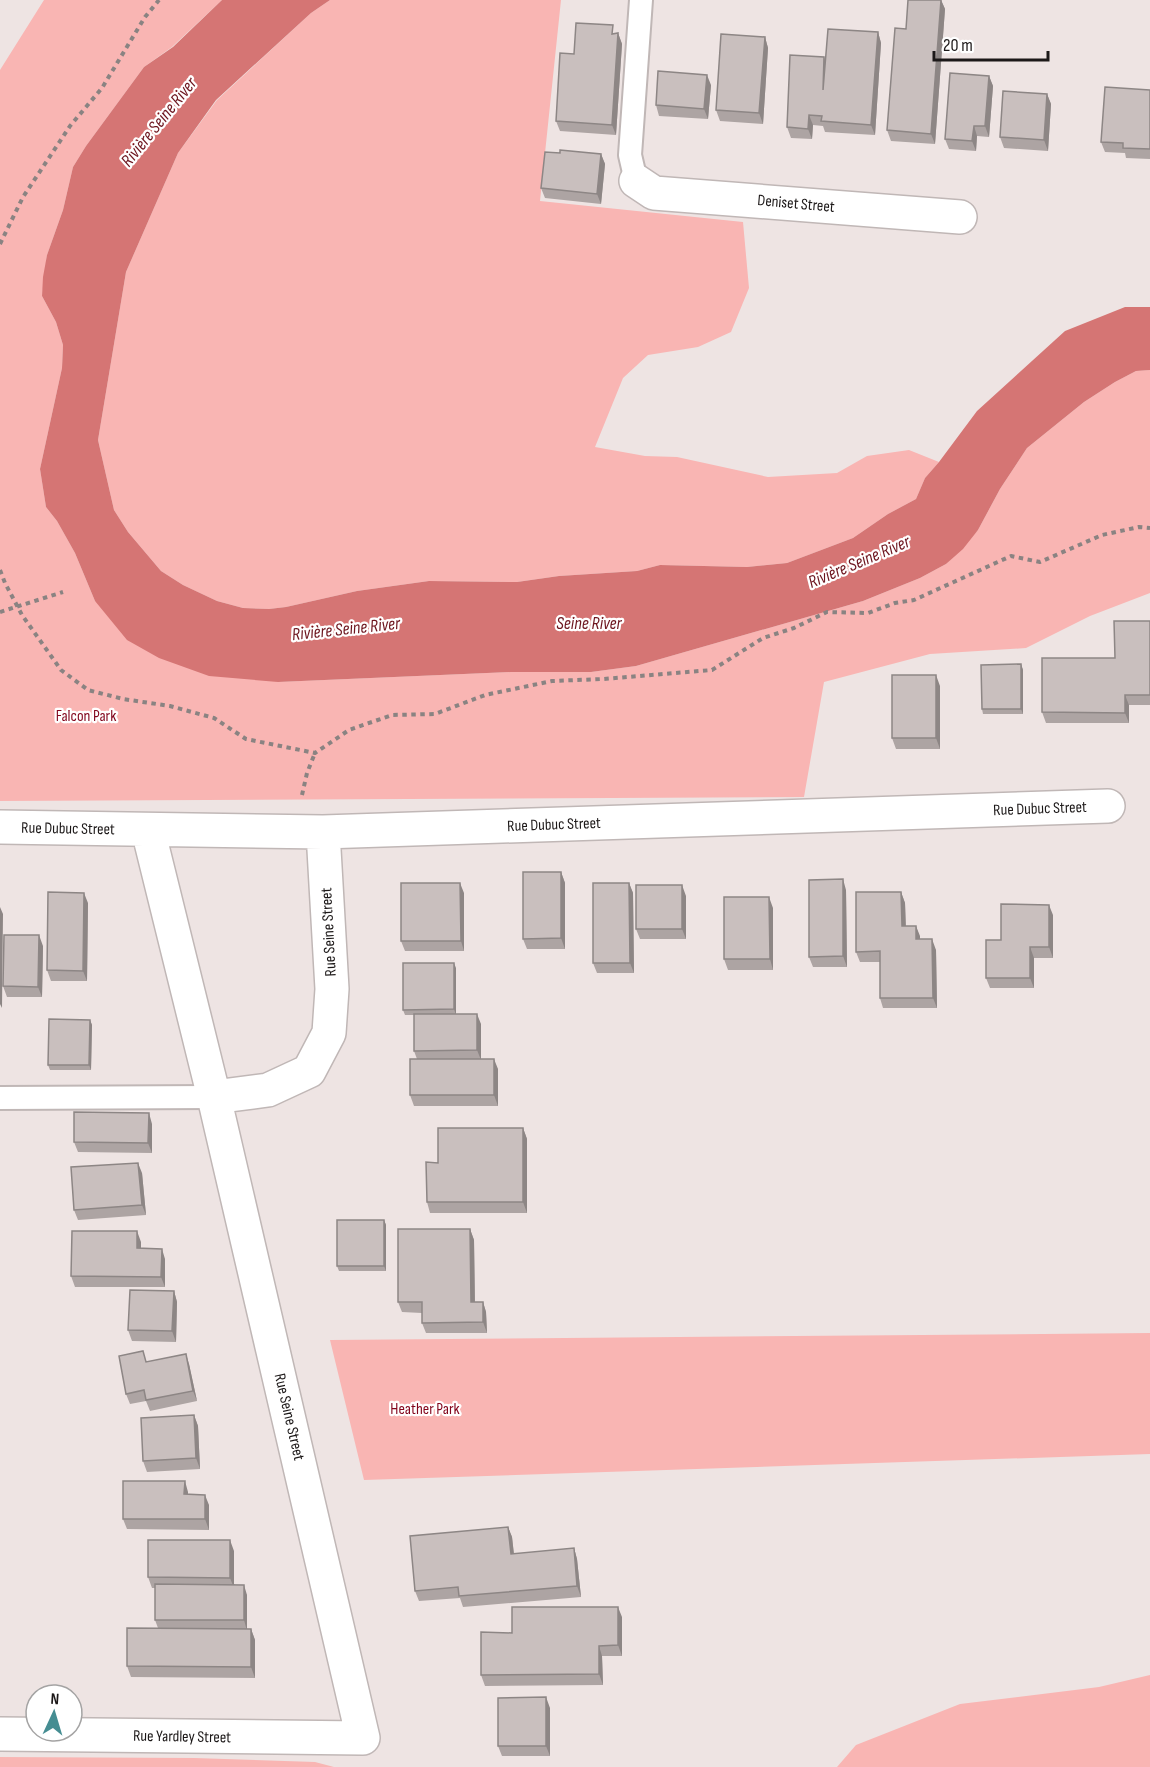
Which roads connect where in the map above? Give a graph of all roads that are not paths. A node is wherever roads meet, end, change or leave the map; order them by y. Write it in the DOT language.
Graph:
graph roads {
  1 [pos="641,0"];
  2 [pos="636,181"];
  3 [pos="960,217"];
  4 [pos="1108,806"];
  5 [pos="0,828"];
  6 [pos="148,830"];
  7 [pos="314,832"];
  8 [pos="214,1097"];
  9 [pos="0,1098"];
  10 [pos="0,1734"];
  11 [pos="363,1738"];
  1 -- 2 [label="lane"];
  2 -- 3 [label="street, Deniset Street"];
  4 -- 7 [label="street, Rue Dubuc Street"];
  5 -- 6 [label="street, Rue Dubuc Street"];
  6 -- 7 [label="street, Rue Dubuc Street"];
  6 -- 8 [label="street, Rue Seine Street"];
  7 -- 8 [label="street, Rue Seine Street"];
  8 -- 9 [label="lane"];
  8 -- 11 [label="street, Rue Seine Street"];
  10 -- 11 [label="street, Rue Yardley Street"];
}
